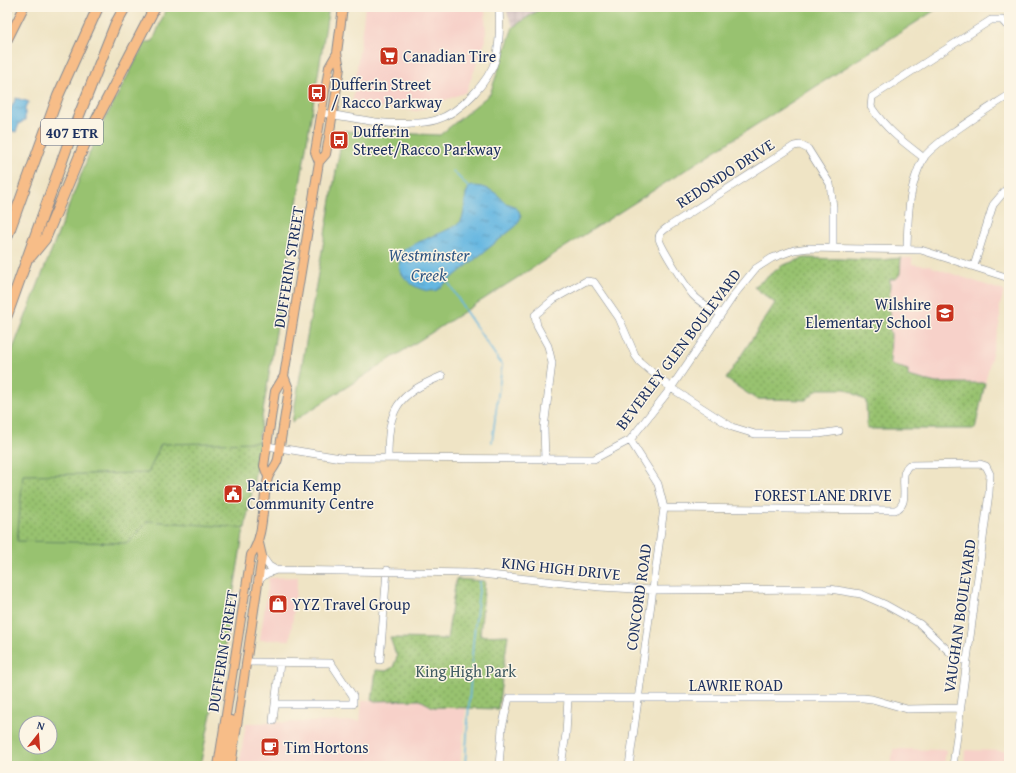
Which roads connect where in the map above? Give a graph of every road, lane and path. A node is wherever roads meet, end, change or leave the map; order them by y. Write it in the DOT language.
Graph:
graph roads {
  1 [pos="8,7"];
  2 [pos="24,7"];
  3 [pos="94,7"];
  4 [pos="98,7"];
  5 [pos="125,7"];
  6 [pos="155,7"];
  7 [pos="343,7"];
  8 [pos="498,7"];
  9 [pos="7,10"];
  10 [pos="91,19"];
  11 [pos="1009,28"];
  12 [pos="7,41"];
  13 [pos="338,53"];
  14 [pos="1009,95"];
  15 [pos="322,113"];
  16 [pos="332,115"];
  17 [pos="924,158"];
  18 [pos="319,162"];
  19 [pos="1009,186"];
  20 [pos="7,237"];
  21 [pos="833,247"];
  22 [pos="907,248"];
  23 [pos="27,260"];
  24 [pos="974,266"];
  25 [pos="1009,278"];
  26 [pos="721,314"];
  27 [pos="7,315"];
  28 [pos="284,376"];
  29 [pos="442,376"];
  30 [pos="671,388"];
  31 [pos="839,432"];
  32 [pos="630,440"];
  33 [pos="267,446"];
  34 [pos="279,448"];
  35 [pos="388,458"];
  36 [pos="545,460"];
  37 [pos="988,470"];
  38 [pos="268,477"];
  39 [pos="664,508"];
  40 [pos="259,543"];
  41 [pos="262,556"];
  42 [pos="276,570"];
  43 [pos="386,570"];
  44 [pos="258,581"];
  45 [pos="653,590"];
  46 [pos="380,660"];
  47 [pos="247,662"];
  48 [pos="966,662"];
  49 [pos="280,663"];
  50 [pos="233,670"];
  51 [pos="568,698"];
  52 [pos="637,699"];
  53 [pos="276,704"];
  54 [pos="960,708"];
  55 [pos="273,721"];
  56 [pos="218,766"];
  57 [pos="226,766"];
  58 [pos="231,766"];
  59 [pos="499,766"];
  60 [pos="561,766"];
  61 [pos="629,766"];
  62 [pos="953,766"];
  1 -- 9 [label="main road"];
  2 -- 12 [label="main road"];
  3 -- 10 [label="highway"];
  4 -- 10 [label="highway, 407 ETR"];
  5 -- 23 [label="highway, 407 ETR"];
  6 -- 23 [label="highway"];
  7 -- 13 [label="main road, DUFFERIN STREET"];
  8 -- 16 [label="street"];
  10 -- 20 [label="highway, 407 ETR"];
  11 -- 17 [label="street"];
  13 -- 15 [label="main road, DUFFERIN STREET"];
  13 -- 16 [label="main road, DUFFERIN STREET"];
  14 -- 17 [label="street"];
  15 -- 16 [label="street"];
  15 -- 18 [label="main road, DUFFERIN STREET"];
  16 -- 18 [label="main road, DUFFERIN STREET"];
  17 -- 22 [label="street"];
  18 -- 28 [label="main road, DUFFERIN STREET"];
  19 -- 24 [label="street"];
  21 -- 22 [label="street, BEVERLEY GLEN BOULEVARD"];
  21 -- 26 [label="street, BEVERLEY GLEN BOULEVARD"];
  21 -- 26 [label="street, REDONDO DRIVE"];
  22 -- 24 [label="street, BEVERLEY GLEN BOULEVARD"];
  23 -- 27 [label="highway, 407 ETR"];
  24 -- 25 [label="street, BEVERLEY GLEN BOULEVARD"];
  26 -- 30 [label="street, BEVERLEY GLEN BOULEVARD"];
  28 -- 33 [label="main road, DUFFERIN STREET"];
  28 -- 34 [label="main road, DUFFERIN STREET"];
  29 -- 35 [label="street"];
  30 -- 31 [label="street"];
  30 -- 32 [label="street, BEVERLEY GLEN BOULEVARD"];
  30 -- 36 [label="street"];
  32 -- 36 [label="street, BEVERLEY GLEN BOULEVARD"];
  32 -- 39 [label="street, CONCORD ROAD"];
  33 -- 34 [label="street, BEVERLEY GLEN BOULEVARD"];
  33 -- 38 [label="main road, DUFFERIN STREET"];
  34 -- 35 [label="street, BEVERLEY GLEN BOULEVARD"];
  34 -- 38 [label="main road, DUFFERIN STREET"];
  35 -- 36 [label="street, BEVERLEY GLEN BOULEVARD"];
  37 -- 39 [label="street, FOREST LANE DRIVE"];
  37 -- 48 [label="street, VAUGHAN BOULEVARD"];
  38 -- 40 [label="main road, DUFFERIN STREET"];
  39 -- 45 [label="street, CONCORD ROAD"];
  40 -- 41 [label="main road, DUFFERIN STREET"];
  40 -- 50 [label="main road, DUFFERIN STREET"];
  41 -- 42 [label="street"];
  41 -- 44 [label="main road, DUFFERIN STREET"];
  42 -- 43 [label="street, KING HIGH DRIVE"];
  42 -- 44 [label="street"];
  43 -- 45 [label="street, KING HIGH DRIVE"];
  43 -- 46 [label="street"];
  44 -- 47 [label="main road, DUFFERIN STREET"];
  45 -- 48 [label="street, KING HIGH DRIVE"];
  45 -- 52 [label="street, CONCORD ROAD"];
  47 -- 49 [label="street"];
  47 -- 58 [label="main road, DUFFERIN STREET"];
  48 -- 54 [label="street, VAUGHAN BOULEVARD"];
  49 -- 53 [label="street"];
  49 -- 53 [label="street"];
  50 -- 56 [label="main road, DUFFERIN STREET"];
  50 -- 57 [label="main road"];
  51 -- 52 [label="street, LAWRIE ROAD"];
  51 -- 59 [label="street, LAWRIE ROAD"];
  51 -- 60 [label="street"];
  52 -- 54 [label="street, LAWRIE ROAD"];
  52 -- 61 [label="street, CONCORD ROAD"];
  53 -- 55 [label="street"];
  54 -- 62 [label="street, VAUGHAN BOULEVARD"];
}
